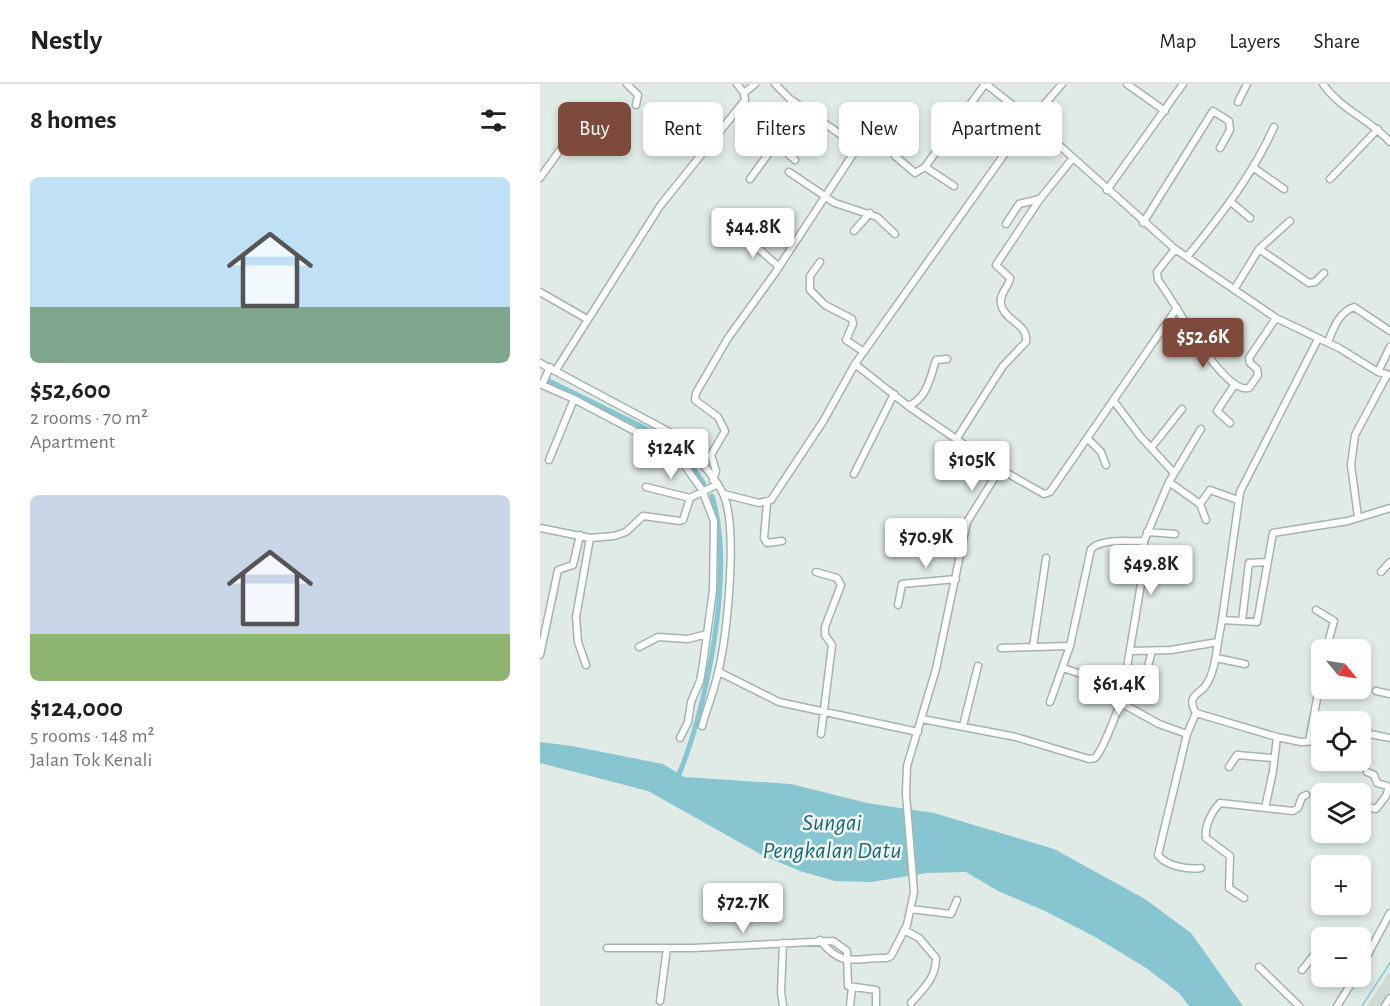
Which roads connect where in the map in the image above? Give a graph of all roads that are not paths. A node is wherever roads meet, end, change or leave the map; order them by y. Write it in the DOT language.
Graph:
graph roads {
  1 [pos="627,84"];
  2 [pos="737,84"];
  3 [pos="756,84"];
  4 [pos="775,84"];
  5 [pos="985,84"];
  6 [pos="1062,84"];
  7 [pos="1127,84"];
  8 [pos="1183,84"];
  9 [pos="1247,84"];
  10 [pos="1323,84"];
  11 [pos="744,93"];
  12 [pos="744,102"];
  13 [pos="972,102"];
  14 [pos="1008,102"];
  15 [pos="1046,102"];
  16 [pos="1238,102"];
  17 [pos="636,105"];
  18 [pos="1165,111"];
  19 [pos="735,114"];
  20 [pos="1274,127"];
  21 [pos="1378,129"];
  22 [pos="1390,142"];
  23 [pos="1062,148"];
  24 [pos="1220,148"];
  25 [pos="558,153"];
  26 [pos="767,156"];
  27 [pos="791,156"];
  28 [pos="895,156"];
  29 [pos="933,156"];
  30 [pos="1005,156"];
  31 [pos="1073,158"];
  32 [pos="795,160"];
  33 [pos="925,167"];
  34 [pos="1254,168"];
  35 [pos="789,172"];
  36 [pos="540,178"];
  37 [pos="750,179"];
  38 [pos="1330,180"];
  39 [pos="954,186"];
  40 [pos="1284,189"];
  41 [pos="1107,190"];
  42 [pos="825,197"];
  43 [pos="1040,199"];
  44 [pos="1231,202"];
  45 [pos="870,213"];
  46 [pos="1250,218"];
  47 [pos="1290,221"];
  48 [pos="1143,223"];
  49 [pos="1006,224"];
  50 [pos="854,231"];
  51 [pos="742,234"];
  52 [pos="895,234"];
  53 [pos="1175,249"];
  54 [pos="1259,249"];
  55 [pos="1187,257"];
  56 [pos="820,262"];
  57 [pos="779,267"];
  58 [pos="1324,273"];
  59 [pos="1235,288"];
  60 [pos="540,292"];
  61 [pos="1178,308"];
  62 [pos="1276,318"];
  63 [pos="587,320"];
  64 [pos="1390,331"];
  65 [pos="1318,339"];
  66 [pos="1328,342"];
  67 [pos="1390,347"];
  68 [pos="864,352"];
  69 [pos="947,359"];
  70 [pos="540,363"];
  71 [pos="855,364"];
  72 [pos="553,368"];
  73 [pos="1378,372"];
  74 [pos="1389,375"];
  75 [pos="541,384"];
  76 [pos="1235,384"];
  77 [pos="894,394"];
  78 [pos="573,399"];
  79 [pos="1113,400"];
  80 [pos="908,406"];
  81 [pos="1182,409"];
  82 [pos="1230,423"];
  83 [pos="1201,429"];
  84 [pos="957,438"];
  85 [pos="1087,438"];
  86 [pos="1151,448"];
  87 [pos="549,460"];
  88 [pos="1106,465"];
  89 [pos="1000,469"];
  90 [pos="1174,473"];
  91 [pos="854,474"];
  92 [pos="714,482"];
  93 [pos="1169,482"];
  94 [pos="646,487"];
  95 [pos="702,490"];
  96 [pos="724,494"];
  97 [pos="690,498"];
  98 [pos="1238,500"];
  99 [pos="767,503"];
  100 [pos="1200,504"];
  101 [pos="1390,508"];
  102 [pos="1358,517"];
  103 [pos="1206,520"];
  104 [pos="540,528"];
  105 [pos="1147,532"];
  106 [pos="1175,534"];
  107 [pos="580,535"];
  108 [pos="590,538"];
  109 [pos="782,541"];
  110 [pos="1144,541"];
  111 [pos="1046,558"];
  112 [pos="1267,562"];
  113 [pos="1390,562"];
  114 [pos="816,572"];
  115 [pos="1381,572"];
  116 [pos="956,579"];
  117 [pos="898,605"];
  118 [pos="1316,610"];
  119 [pos="1222,620"];
  120 [pos="1242,621"];
  121 [pos="707,634"];
  122 [pos="1329,639"];
  123 [pos="1218,642"];
  124 [pos="1070,646"];
  125 [pos="639,647"];
  126 [pos="1033,647"];
  127 [pos="1000,648"];
  128 [pos="1131,651"];
  129 [pos="1152,651"];
  130 [pos="540,656"];
  131 [pos="1216,658"];
  132 [pos="1245,664"];
  133 [pos="586,666"];
  134 [pos="978,666"];
  135 [pos="1063,668"];
  136 [pos="719,672"];
  137 [pos="1099,680"];
  138 [pos="1143,685"];
  139 [pos="1376,691"];
  140 [pos="1390,694"];
  141 [pos="1317,699"];
  142 [pos="1050,702"];
  143 [pos="1121,704"];
  144 [pos="823,712"];
  145 [pos="1196,713"];
  146 [pos="922,719"];
  147 [pos="702,726"];
  148 [pos="963,726"];
  149 [pos="918,732"];
  150 [pos="821,734"];
  151 [pos="1187,734"];
  152 [pos="1371,734"];
  153 [pos="1277,737"];
  154 [pos="680,738"];
  155 [pos="1390,738"];
  156 [pos="1309,741"];
  157 [pos="1273,758"];
  158 [pos="1229,767"];
  159 [pos="1367,772"];
  160 [pos="1390,787"];
  161 [pos="1306,795"];
  162 [pos="1265,808"];
  163 [pos="1371,808"];
  164 [pos="1201,868"];
  165 [pos="1244,898"];
  166 [pos="957,900"];
  167 [pos="911,909"];
  168 [pos="1390,912"];
  169 [pos="904,930"];
  170 [pos="820,940"];
  171 [pos="783,943"];
  172 [pos="607,948"];
  173 [pos="668,948"];
  174 [pos="1371,949"];
  175 [pos="847,959"];
  176 [pos="1311,959"];
  177 [pos="1259,967"];
  178 [pos="1302,970"];
  179 [pos="852,987"];
  180 [pos="1349,987"];
  181 [pos="1390,998"];
  182 [pos="660,1001"];
  183 [pos="911,1003"];
  184 [pos="783,1006"];
  185 [pos="850,1006"];
  186 [pos="876,1006"];
  187 [pos="1299,1006"];
  188 [pos="1337,1006"];
  189 [pos="1385,1006"];
  1 -- 17 [label="street"];
  2 -- 11 [label="street"];
  3 -- 11 [label="street"];
  4 -- 42 [label="street"];
  5 -- 13 [label="street"];
  5 -- 14 [label="street"];
  6 -- 15 [label="street"];
  7 -- 18 [label="street"];
  8 -- 18 [label="street"];
  9 -- 16 [label="street"];
  10 -- 21 [label="street"];
  11 -- 12 [label="street"];
  18 -- 41 [label="street"];
  19 -- 63 [label="street"];
  20 -- 34 [label="street"];
  21 -- 22 [label="street"];
  21 -- 38 [label="street"];
  23 -- 31 [label="street"];
  24 -- 48 [label="street"];
  25 -- 36 [label="street"];
  26 -- 37 [label="street"];
  27 -- 32 [label="street"];
  28 -- 33 [label="street"];
  29 -- 33 [label="street"];
  30 -- 68 [label="street"];
  31 -- 41 [label="street"];
  31 -- 43 [label="street"];
  33 -- 39 [label="street"];
  34 -- 40 [label="street"];
  34 -- 44 [label="street"];
  35 -- 42 [label="street"];
  41 -- 48 [label="street"];
  42 -- 45 [label="street"];
  42 -- 57 [label="street"];
  43 -- 49 [label="street"];
  43 -- 84 [label="street"];
  44 -- 46 [label="street"];
  44 -- 55 [label="street"];
  45 -- 50 [label="street"];
  45 -- 52 [label="street"];
  47 -- 54 [label="street"];
  48 -- 53 [label="street"];
  51 -- 57 [label="street"];
  53 -- 55 [label="street"];
  53 -- 61 [label="street"];
  54 -- 58 [label="street"];
  54 -- 59 [label="street"];
  55 -- 59 [label="street"];
  56 -- 68 [label="street"];
  57 -- 92 [label="street"];
  59 -- 62 [label="street"];
  60 -- 63 [label="street"];
  61 -- 76 [label="street"];
  61 -- 79 [label="street"];
  62 -- 65 [label="street"];
  62 -- 76 [label="street"];
  63 -- 72 [label="street"];
  64 -- 66 [label="street"];
  65 -- 66 [label="street"];
  65 -- 98 [label="street"];
  66 -- 73 [label="street"];
  67 -- 73 [label="street"];
  68 -- 71 [label="street"];
  69 -- 80 [label="street"];
  70 -- 72 [label="street"];
  71 -- 77 [label="street"];
  71 -- 99 [label="street"];
  72 -- 75 [label="street"];
  72 -- 92 [label="street"];
  73 -- 74 [label="street"];
  74 -- 102 [label="street"];
  75 -- 78 [label="street"];
  76 -- 82 [label="street"];
  77 -- 80 [label="street"];
  77 -- 91 [label="street"];
  78 -- 87 [label="street"];
  78 -- 95 [label="street"];
  79 -- 85 [label="street"];
  79 -- 86 [label="street"];
  80 -- 84 [label="street"];
  81 -- 86 [label="street"];
  83 -- 90 [label="street"];
  84 -- 89 [label="street"];
  85 -- 88 [label="street"];
  85 -- 89 [label="street"];
  86 -- 90 [label="street"];
  89 -- 116 [label="street"];
  90 -- 93 [label="street"];
  92 -- 95 [label="street"];
  92 -- 96 [label="street"];
  93 -- 100 [label="street"];
  93 -- 105 [label="street"];
  94 -- 97 [label="street"];
  95 -- 97 [label="street"];
  95 -- 121 [label="street"];
  96 -- 99 [label="street"];
  96 -- 136 [label="street"];
  97 -- 108 [label="street"];
  98 -- 100 [label="street"];
  98 -- 119 [label="street"];
  99 -- 109 [label="street"];
  100 -- 103 [label="street"];
  101 -- 102 [label="street"];
  102 -- 112 [label="street"];
  104 -- 107 [label="street"];
  105 -- 106 [label="street"];
  105 -- 110 [label="street"];
  107 -- 108 [label="street"];
  107 -- 130 [label="street"];
  108 -- 133 [label="street"];
  110 -- 124 [label="street"];
  110 -- 128 [label="street"];
  111 -- 126 [label="street"];
  112 -- 120 [label="street"];
  112 -- 120 [label="street"];
  113 -- 115 [label="street"];
  114 -- 144 [label="street"];
  116 -- 117 [label="street"];
  116 -- 146 [label="street"];
  118 -- 122 [label="street"];
  119 -- 120 [label="street"];
  119 -- 123 [label="street"];
  121 -- 125 [label="street"];
  121 -- 154 [label="street"];
  123 -- 129 [label="street"];
  123 -- 131 [label="street"];
  124 -- 126 [label="street"];
  124 -- 135 [label="street"];
  126 -- 127 [label="street"];
  128 -- 129 [label="street"];
  128 -- 143 [label="street"];
  129 -- 138 [label="street"];
  131 -- 132 [label="street"];
  131 -- 145 [label="street"];
  134 -- 148 [label="street"];
  135 -- 137 [label="street"];
  135 -- 142 [label="street"];
  136 -- 144 [label="street"];
  136 -- 147 [label="street"];
  139 -- 140 [label="street"];
  141 -- 156 [label="street"];
  143 -- 148 [label="street"];
  143 -- 151 [label="street"];
  144 -- 149 [label="street"];
  144 -- 150 [label="street"];
  145 -- 151 [label="street"];
  145 -- 153 [label="street"];
  146 -- 148 [label="street"];
  146 -- 149 [label="street"];
  149 -- 167 [label="street"];
  151 -- 164 [label="street"];
  152 -- 155 [label="street"];
  153 -- 156 [label="street"];
  153 -- 157 [label="street"];
  157 -- 158 [label="street"];
  157 -- 162 [label="street"];
  159 -- 160 [label="street"];
  160 -- 163 [label="street"];
  161 -- 162 [label="street"];
  162 -- 165 [label="street"];
  166 -- 167 [label="street"];
  167 -- 169 [label="street"];
  168 -- 174 [label="street"];
  169 -- 175 [label="street"];
  169 -- 183 [label="street"];
  170 -- 171 [label="street"];
  170 -- 175 [label="street"];
  170 -- 175 [label="street"];
  171 -- 173 [label="street"];
  171 -- 184 [label="street"];
  172 -- 173 [label="street"];
  173 -- 182 [label="street"];
  175 -- 179 [label="street"];
  176 -- 178 [label="street"];
  177 -- 187 [label="street"];
  179 -- 185 [label="street"];
  179 -- 186 [label="street"];
  180 -- 188 [label="street"];
  181 -- 189 [label="street"];
}
